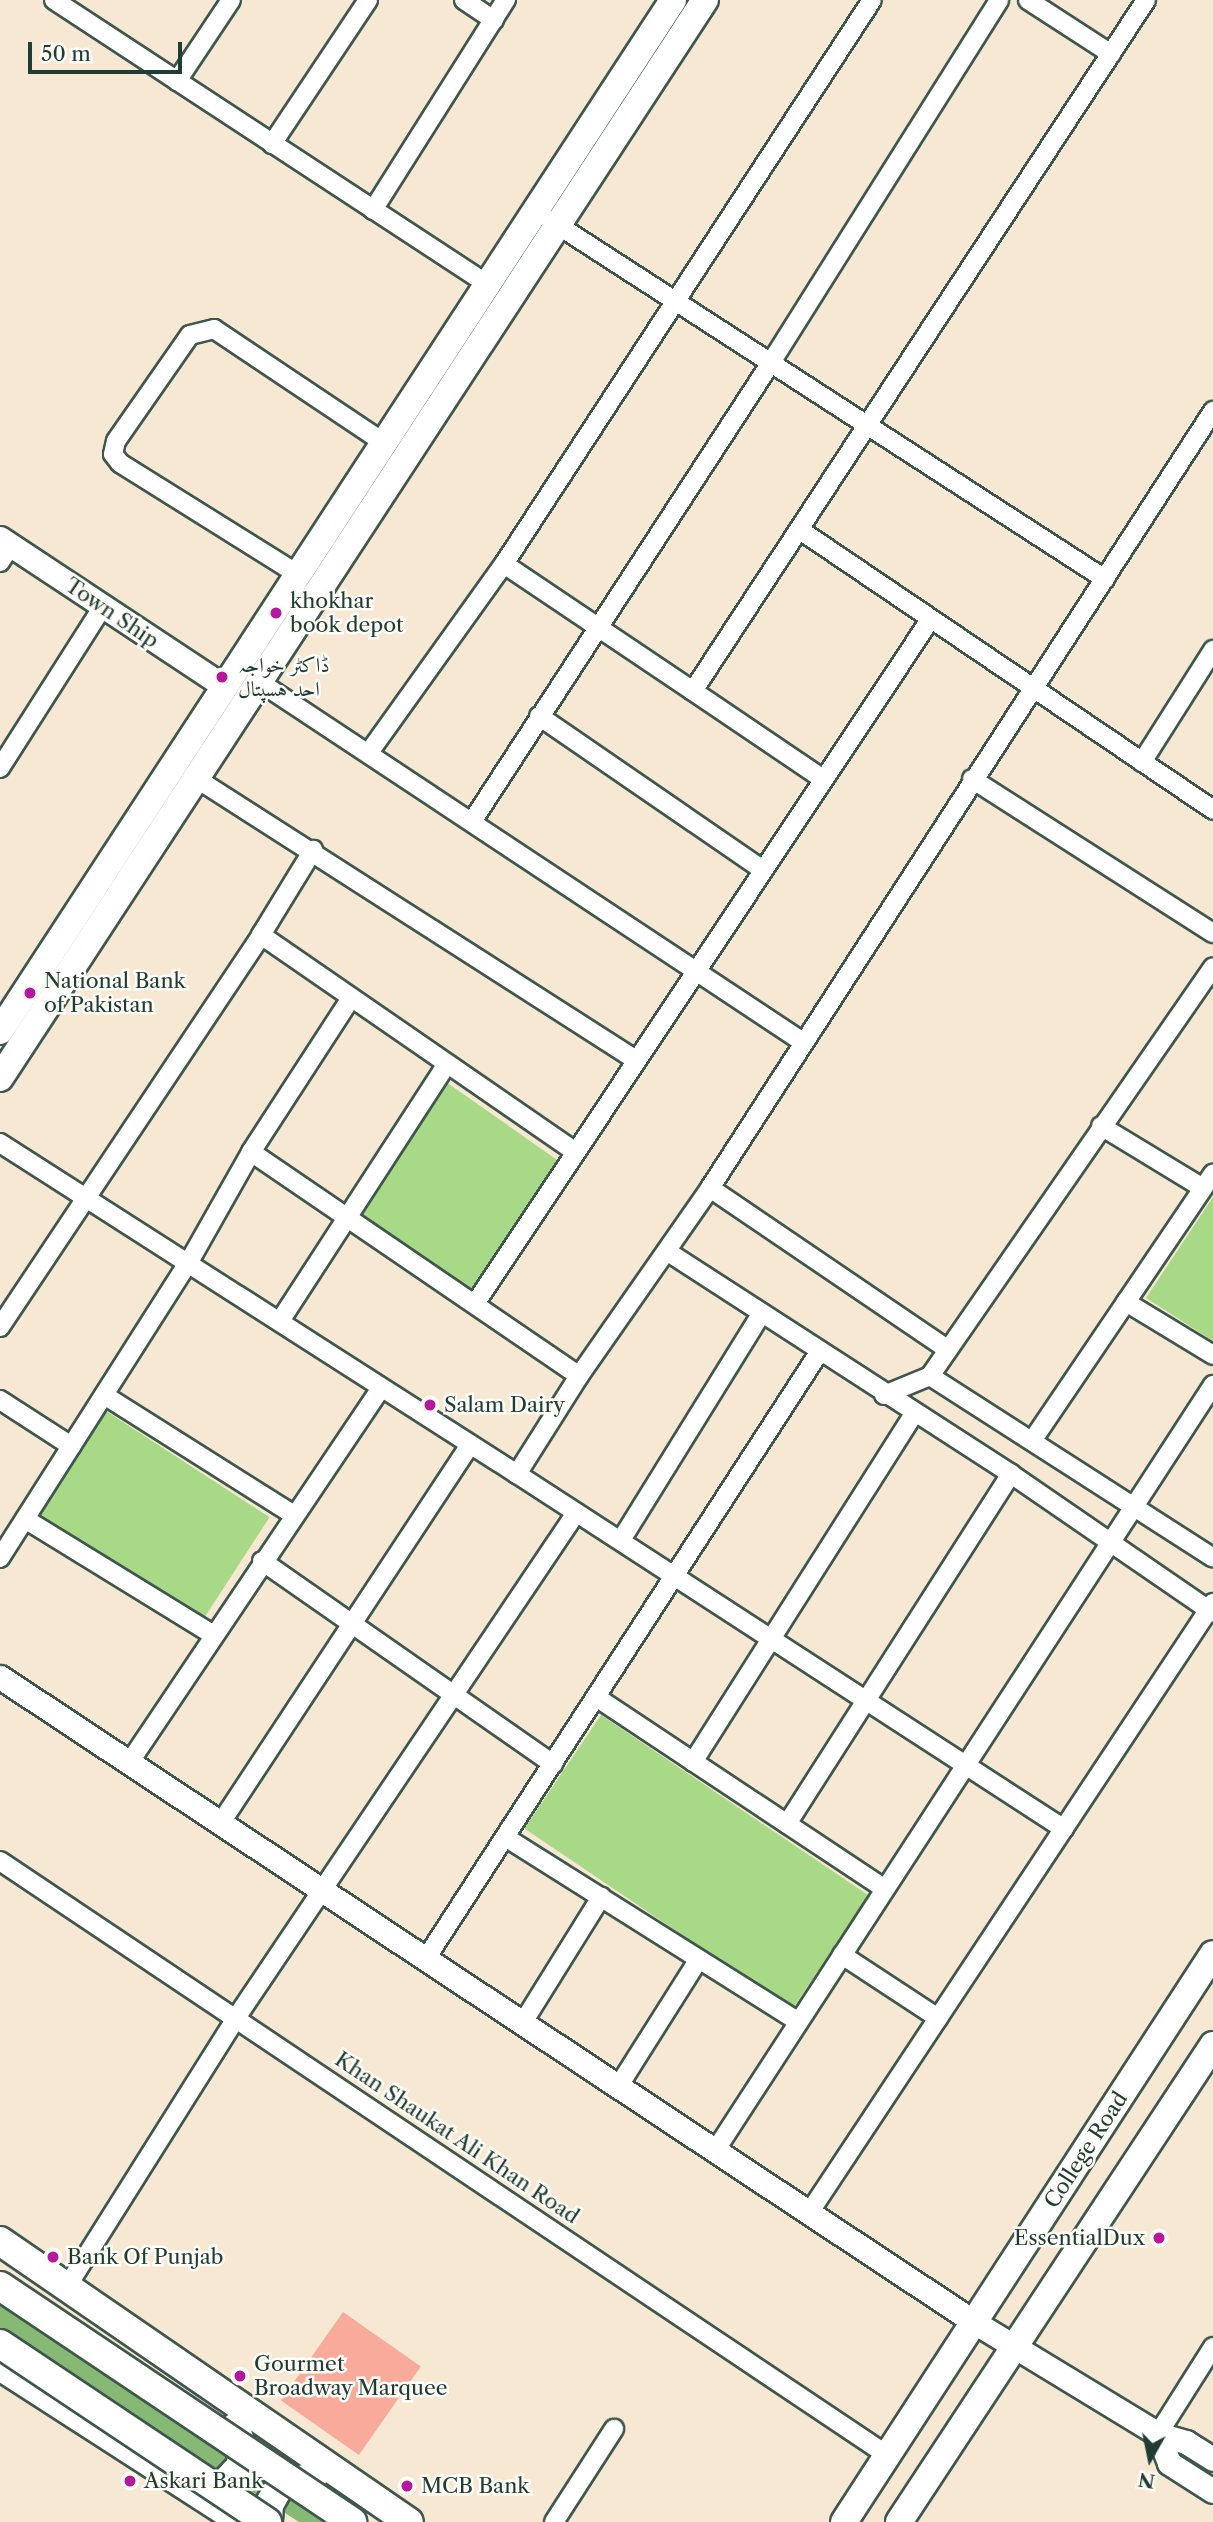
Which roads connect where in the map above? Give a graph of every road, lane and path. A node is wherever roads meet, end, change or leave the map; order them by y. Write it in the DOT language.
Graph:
graph roads {
  1 [pos="54,0"];
  2 [pos="231,0"];
  3 [pos="368,0"];
  4 [pos="464,0"];
  5 [pos="506,0"];
  6 [pos="673,0"];
  7 [pos="705,0"];
  8 [pos="872,0"];
  9 [pos="999,0"];
  10 [pos="1028,0"];
  11 [pos="1146,0"];
  12 [pos="494,20"];
  13 [pos="1111,54"];
  14 [pos="177,81"];
  15 [pos="272,144"];
  16 [pos="373,210"];
  17 [pos="536,210"];
  18 [pos="559,225"];
  19 [pos="487,284"];
  20 [pos="676,301"];
  21 [pos="770,364"];
  22 [pos="1213,411"];
  23 [pos="868,428"];
  24 [pos="384,443"];
  25 [pos="800,530"];
  26 [pos="4,548"];
  27 [pos="504,564"];
  28 [pos="299,575"];
  29 [pos="1105,579"];
  30 [pos="102,608"];
  31 [pos="930,620"];
  32 [pos="596,626"];
  33 [pos="1213,650"];
  34 [pos="258,681"];
  35 [pos="1035,686"];
  36 [pos="225,687"];
  37 [pos="693,691"];
  38 [pos="538,716"];
  39 [pos="370,751"];
  40 [pos="1142,762"];
  41 [pos="0,768"];
  42 [pos="194,777"];
  43 [pos="823,779"];
  44 [pos="972,779"];
  45 [pos="1213,810"];
  46 [pos="473,820"];
  47 [pos="313,850"];
  48 [pos="763,870"];
  49 [pos="1213,933"];
  50 [pos="261,935"];
  51 [pos="1213,967"];
  52 [pos="696,970"];
  53 [pos="352,998"];
  54 [pos="0,1031"];
  55 [pos="803,1042"];
  56 [pos="636,1060"];
  57 [pos="447,1064"];
  58 [pos="0,1078"];
  59 [pos="1101,1126"];
  60 [pos="0,1143"];
  61 [pos="251,1152"];
  62 [pos="575,1152"];
  63 [pos="1208,1181"];
  64 [pos="710,1188"];
  65 [pos="86,1195"];
  66 [pos="349,1219"];
  67 [pos="668,1252"];
  68 [pos="190,1260"];
  69 [pos="1126,1302"];
  70 [pos="475,1304"];
  71 [pos="762,1313"];
  72 [pos="280,1321"];
  73 [pos="0,1327"];
  74 [pos="947,1349"];
  75 [pos="820,1351"];
  76 [pos="1213,1355"];
  77 [pos="579,1376"];
  78 [pos="930,1376"];
  79 [pos="1213,1385"];
  80 [pos="380,1389"];
  81 [pos="104,1395"];
  82 [pos="884,1395"];
  83 [pos="0,1400"];
  84 [pos="913,1415"];
  85 [pos="1032,1441"];
  86 [pos="72,1446"];
  87 [pos="469,1446"];
  88 [pos="517,1474"];
  89 [pos="1011,1474"];
  90 [pos="1132,1506"];
  91 [pos="576,1513"];
  92 [pos="294,1515"];
  93 [pos="25,1519"];
  94 [pos="621,1540"];
  95 [pos="1108,1542"];
  96 [pos="0,1558"];
  97 [pos="1213,1558"];
  98 [pos="262,1561"];
  99 [pos="675,1575"];
  100 [pos="1211,1608"];
  101 [pos="351,1620"];
  102 [pos="212,1634"];
  103 [pos="771,1638"];
  104 [pos="0,1678"];
  105 [pos="456,1692"];
  106 [pos="596,1698"];
  107 [pos="866,1700"];
  108 [pos="693,1762"];
  109 [pos="129,1763"];
  110 [pos="553,1764"];
  111 [pos="965,1765"];
  112 [pos="220,1824"];
  113 [pos="787,1824"];
  114 [pos="1064,1829"];
  115 [pos="505,1837"];
  116 [pos="0,1861"];
  117 [pos="885,1889"];
  118 [pos="323,1893"];
  119 [pos="601,1897"];
  120 [pos="1213,1954"];
  121 [pos="842,1955"];
  122 [pos="699,1959"];
  123 [pos="425,1960"];
  124 [pos="236,2018"];
  125 [pos="938,2018"];
  126 [pos="799,2022"];
  127 [pos="522,2024"];
  128 [pos="1213,2045"];
  129 [pos="618,2087"];
  130 [pos="715,2151"];
  131 [pos="809,2213"];
  132 [pos="0,2241"];
  133 [pos="68,2285"];
  134 [pos="0,2286"];
  135 [pos="974,2322"];
  136 [pos="0,2344"];
  137 [pos="1016,2346"];
  138 [pos="1213,2347"];
  139 [pos="0,2366"];
  140 [pos="225,2398"];
  141 [pos="614,2428"];
  142 [pos="1158,2434"];
  143 [pos="887,2455"];
  144 [pos="1213,2459"];
  145 [pos="339,2475"];
  146 [pos="187,2486"];
  147 [pos="1213,2491"];
  148 [pos="242,2522"];
  149 [pos="268,2522"];
  150 [pos="352,2522"];
  151 [pos="409,2522"];
  152 [pos="554,2522"];
  153 [pos="844,2522"];
  154 [pos="899,2522"];
  1 -- 14 [label="street"];
  2 -- 14 [label="street"];
  3 -- 15 [label="street"];
  4 -- 12 [label="street"];
  5 -- 12 [label="street"];
  6 -- 17 [label="main road"];
  7 -- 18 [label="main road"];
  8 -- 20 [label="street"];
  9 -- 21 [label="street"];
  10 -- 13 [label="street"];
  11 -- 13 [label="street"];
  12 -- 16 [label="street"];
  13 -- 23 [label="street"];
  14 -- 15 [label="street"];
  15 -- 16 [label="street"];
  16 -- 19 [label="street"];
  17 -- 18 [label="street"];
  17 -- 19 [label="main road"];
  18 -- 20 [label="street"];
  18 -- 34 [label="main road"];
  19 -- 24 [label="main road"];
  20 -- 21 [label="street"];
  20 -- 27 [label="street"];
  21 -- 23 [label="street"];
  21 -- 32 [label="street"];
  22 -- 29 [label="street"];
  23 -- 25 [label="street"];
  23 -- 29 [label="street"];
  24 -- 28 [label="main road"];
  24 -- 28 [label="street"];
  25 -- 31 [label="street"];
  25 -- 37 [label="street"];
  26 -- 30 [label="street, Town Ship"];
  27 -- 32 [label="street"];
  27 -- 39 [label="street"];
  28 -- 36 [label="main road"];
  29 -- 35 [label="street"];
  30 -- 36 [label="street, Town Ship"];
  30 -- 41 [label="street"];
  31 -- 35 [label="street"];
  31 -- 43 [label="street"];
  32 -- 37 [label="street"];
  32 -- 38 [label="street"];
  33 -- 40 [label="street"];
  34 -- 39 [label="street"];
  34 -- 42 [label="main road"];
  35 -- 40 [label="street"];
  35 -- 44 [label="street"];
  36 -- 54 [label="main road"];
  37 -- 43 [label="street"];
  38 -- 46 [label="street"];
  38 -- 48 [label="street"];
  39 -- 46 [label="street"];
  40 -- 45 [label="street"];
  42 -- 47 [label="street"];
  42 -- 58 [label="main road"];
  43 -- 48 [label="street"];
  44 -- 49 [label="street"];
  44 -- 55 [label="street"];
  46 -- 52 [label="street"];
  47 -- 50 [label="street"];
  47 -- 56 [label="street"];
  48 -- 52 [label="street"];
  50 -- 53 [label="street"];
  50 -- 65 [label="street"];
  51 -- 59 [label="street"];
  52 -- 55 [label="street"];
  52 -- 56 [label="street"];
  53 -- 57 [label="street"];
  53 -- 61 [label="street"];
  55 -- 64 [label="street"];
  56 -- 62 [label="street"];
  57 -- 62 [label="street"];
  57 -- 66 [label="street"];
  59 -- 63 [label="street"];
  59 -- 74 [label="street"];
  60 -- 65 [label="street"];
  61 -- 66 [label="street"];
  61 -- 68 [label="street"];
  62 -- 70 [label="street"];
  63 -- 69 [label="street"];
  64 -- 67 [label="street"];
  64 -- 74 [label="street"];
  65 -- 68 [label="street"];
  65 -- 73 [label="street"];
  66 -- 70 [label="street"];
  66 -- 72 [label="street"];
  67 -- 71 [label="street"];
  67 -- 77 [label="street"];
  68 -- 72 [label="street"];
  68 -- 81 [label="street"];
  69 -- 76 [label="street"];
  69 -- 85 [label="street"];
  70 -- 77 [label="street"];
  71 -- 75 [label="street"];
  71 -- 94 [label="street"];
  72 -- 80 [label="street"];
  74 -- 78 [label="street"];
  75 -- 82 [label="street"];
  75 -- 99 [label="street"];
  77 -- 88 [label="street"];
  78 -- 82 [label="street"];
  78 -- 85 [label="street"];
  79 -- 90 [label="street"];
  80 -- 87 [label="street"];
  80 -- 92 [label="street"];
  81 -- 86 [label="street"];
  81 -- 92 [label="street"];
  82 -- 84 [label="street"];
  83 -- 86 [label="street"];
  84 -- 89 [label="street"];
  84 -- 103 [label="street"];
  85 -- 90 [label="street"];
  86 -- 93 [label="street"];
  87 -- 88 [label="street"];
  87 -- 101 [label="street"];
  88 -- 91 [label="street"];
  89 -- 95 [label="street"];
  89 -- 107 [label="street"];
  90 -- 95 [label="street"];
  90 -- 97 [label="street"];
  91 -- 94 [label="street"];
  91 -- 105 [label="street"];
  92 -- 98 [label="street"];
  93 -- 96 [label="street"];
  93 -- 102 [label="street"];
  94 -- 99 [label="street"];
  95 -- 100 [label="street"];
  95 -- 111 [label="street"];
  98 -- 101 [label="street"];
  98 -- 102 [label="street"];
  99 -- 103 [label="street"];
  99 -- 106 [label="street"];
  100 -- 114 [label="street"];
  101 -- 105 [label="street"];
  101 -- 112 [label="street"];
  102 -- 109 [label="street"];
  103 -- 107 [label="street"];
  103 -- 108 [label="street"];
  104 -- 109 [label="street"];
  105 -- 110 [label="street"];
  105 -- 118 [label="street"];
  106 -- 108 [label="street"];
  106 -- 110 [label="street"];
  107 -- 111 [label="street"];
  107 -- 113 [label="street"];
  108 -- 113 [label="street"];
  109 -- 112 [label="street"];
  110 -- 115 [label="street"];
  111 -- 114 [label="street"];
  111 -- 117 [label="street"];
  112 -- 118 [label="street"];
  113 -- 117 [label="street"];
  114 -- 125 [label="street"];
  115 -- 119 [label="street"];
  115 -- 123 [label="street"];
  116 -- 124 [label="street, Khan Shaukat Ali Khan Road"];
  117 -- 121 [label="street"];
  118 -- 123 [label="street"];
  118 -- 124 [label="street"];
  119 -- 122 [label="street"];
  119 -- 127 [label="street"];
  120 -- 135 [label="main road, College Road"];
  121 -- 125 [label="street"];
  121 -- 126 [label="street"];
  122 -- 126 [label="street"];
  122 -- 129 [label="street"];
  123 -- 127 [label="street"];
  124 -- 133 [label="street"];
  124 -- 143 [label="street, Khan Shaukat Ali Khan Road"];
  125 -- 131 [label="street"];
  126 -- 130 [label="street"];
  127 -- 129 [label="street"];
  128 -- 137 [label="main road"];
  129 -- 130 [label="street"];
  130 -- 131 [label="street"];
  131 -- 135 [label="street"];
  132 -- 133 [label="main road"];
  133 -- 140 [label="main road"];
  134 -- 150 [label="main road, bridge"];
  135 -- 137 [label="street"];
  135 -- 143 [label="main road, College Road"];
  136 -- 149 [label="main road, bridge"];
  137 -- 142 [label="street"];
  137 -- 154 [label="main road"];
  138 -- 142 [label="street"];
  139 -- 146 [label="main road"];
  140 -- 145 [label="main road"];
  140 -- 146 [label="main road"];
  141 -- 152 [label="street"];
  142 -- 144 [label="street"];
  142 -- 147 [label="street"];
  143 -- 153 [label="main road, College Road"];
  145 -- 149 [label="main road"];
  145 -- 151 [label="main road"];
  146 -- 148 [label="main road"];
}
